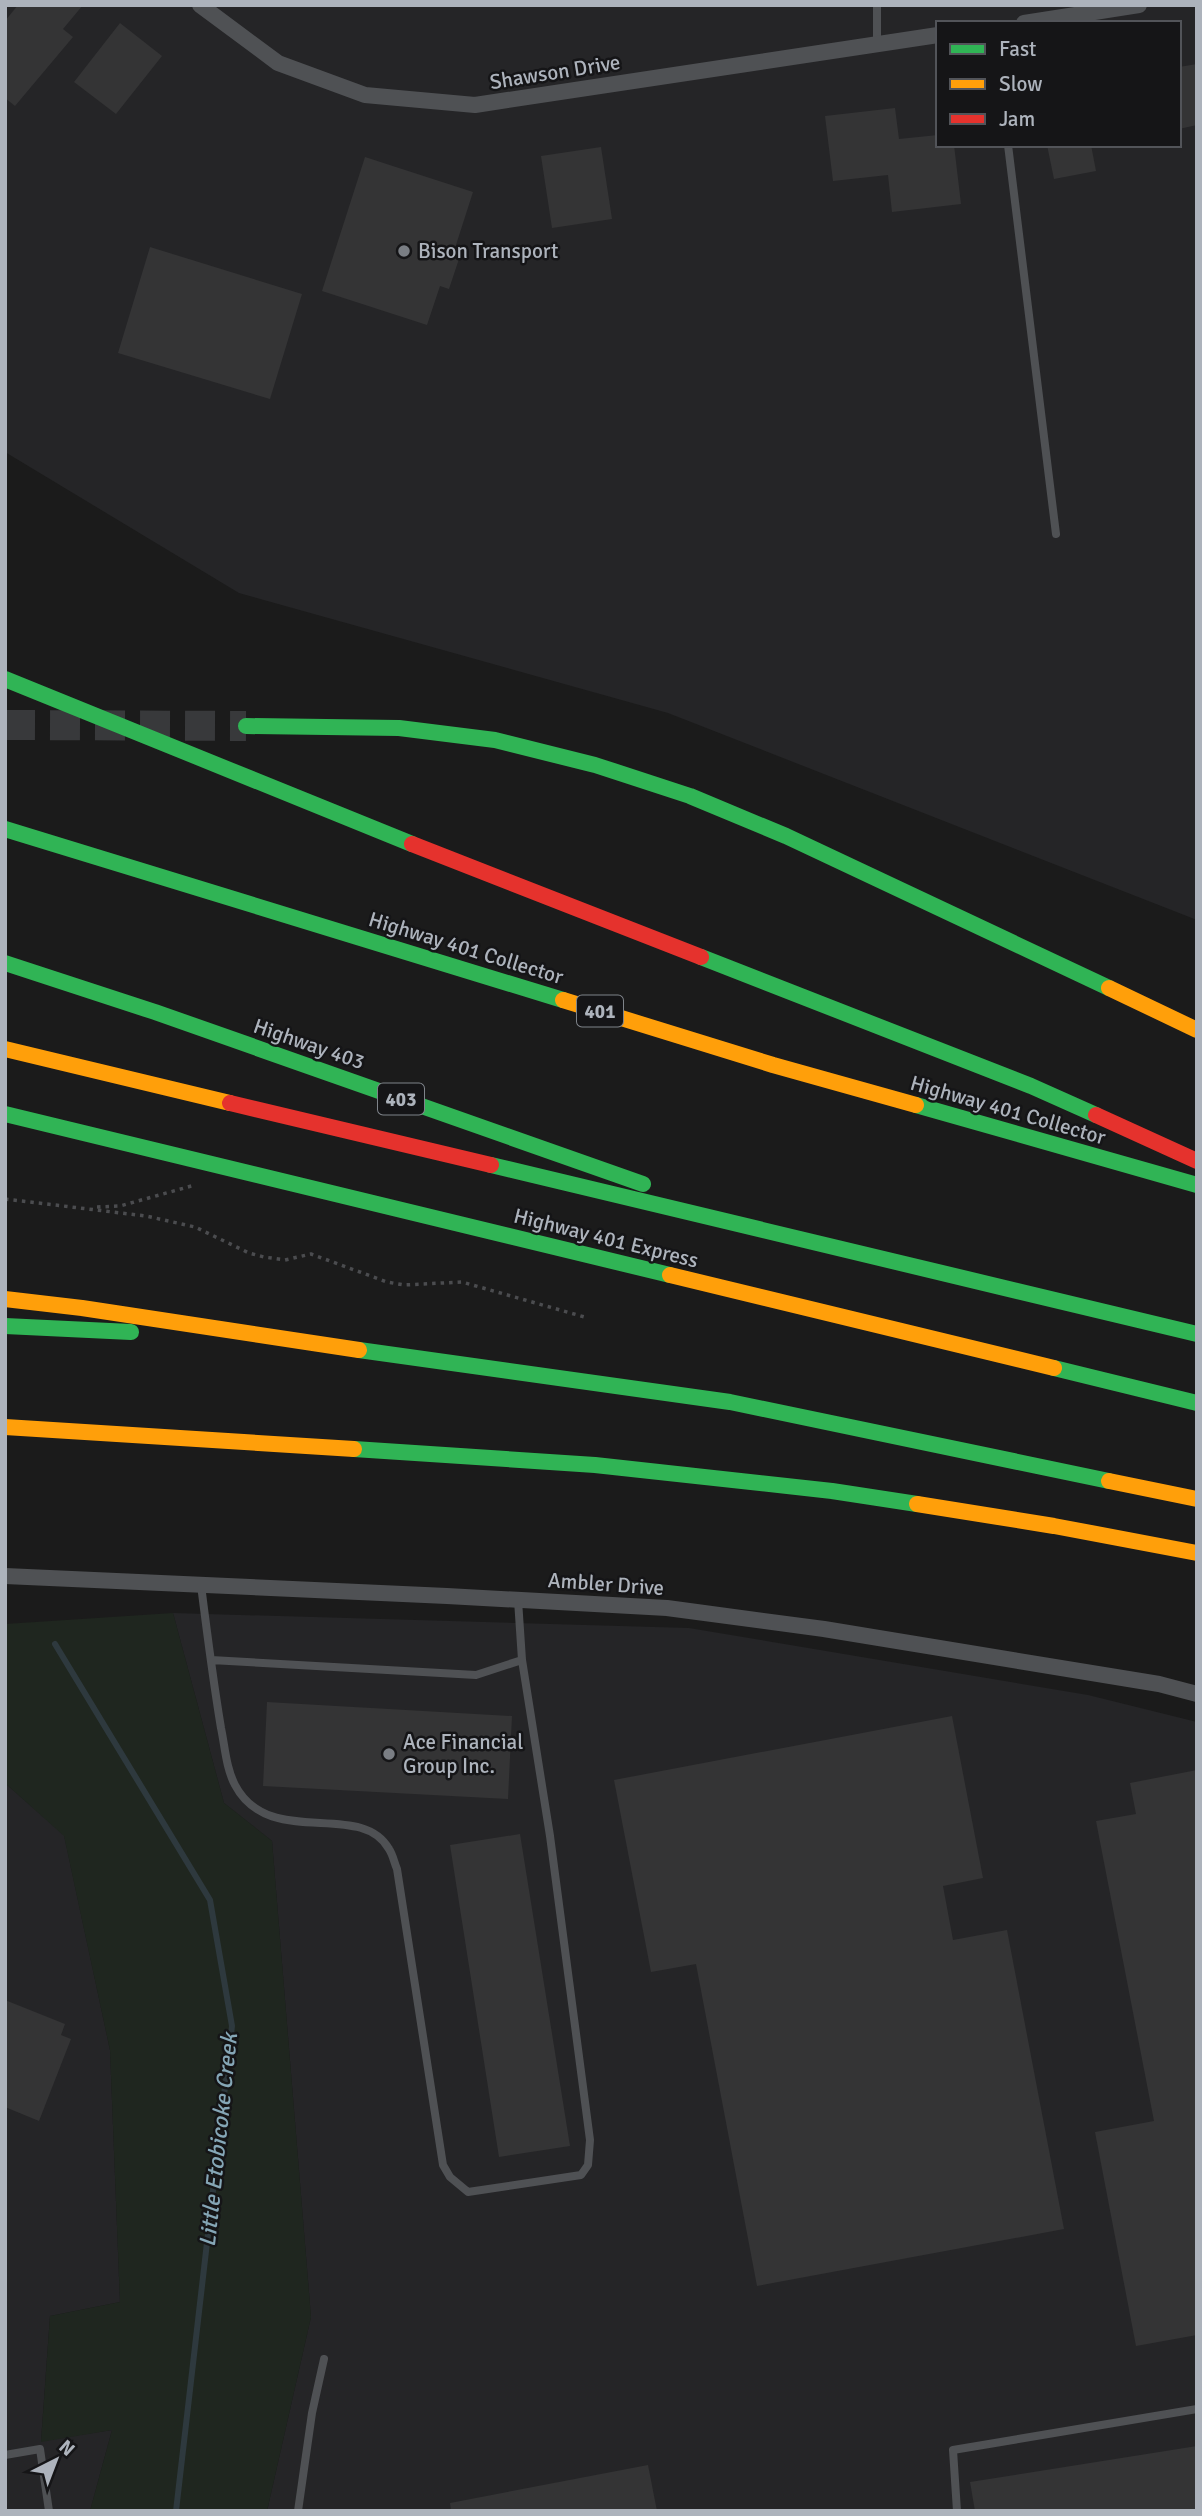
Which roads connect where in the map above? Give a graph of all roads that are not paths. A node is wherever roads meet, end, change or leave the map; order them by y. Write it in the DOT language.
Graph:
graph roads {
  1 [pos="200,5"];
  2 [pos="877,5"];
  3 [pos="1139,5"];
  4 [pos="1085,9"];
  5 [pos="1057,12"];
  6 [pos="1030,21"];
  7 [pos="936,35"];
  8 [pos="877,44"];
  9 [pos="1008,147"];
  10 [pos="1056,534"];
  11 [pos="5,679"];
  12 [pos="246,726"];
  13 [pos="5,829"];
  14 [pos="5,963"];
  15 [pos="1197,1030"];
  16 [pos="5,1049"];
  17 [pos="5,1114"];
  18 [pos="1197,1161"];
  19 [pos="1197,1185"];
  20 [pos="795,1238"];
  21 [pos="5,1298"];
  22 [pos="5,1326"];
  23 [pos="1197,1334"];
  24 [pos="284,1340"];
  25 [pos="1197,1403"];
  26 [pos="5,1427"];
  27 [pos="1197,1499"];
  28 [pos="1197,1553"];
  29 [pos="5,1577"];
  30 [pos="201,1585"];
  31 [pos="518,1600"];
  32 [pos="211,1660"];
  33 [pos="522,1660"];
  34 [pos="1197,1693"];
  35 [pos="324,2359"];
  36 [pos="1197,2409"];
  37 [pos="5,2455"];
  38 [pos="49,2511"];
  39 [pos="298,2511"];
  40 [pos="957,2511"];
  1 -- 8 [label="street, Shawson Drive"];
  2 -- 8 [label="lane"];
  3 -- 4 [label="street"];
  4 -- 5 [label="street"];
  5 -- 6 [label="street"];
  7 -- 8 [label="street, Shawson Drive"];
  9 -- 10 [label="lane"];
  11 -- 18 [label="highway"];
  12 -- 15 [label="highway"];
  13 -- 19 [label="highway, Highway 401 Collector / 401"];
  14 -- 20 [label="highway, Highway 403 / 403"];
  16 -- 20 [label="highway, Highway 401 Express"];
  17 -- 25 [label="highway, Highway 401 Express"];
  20 -- 23 [label="highway, Highway 401 Express"];
  21 -- 24 [label="highway"];
  22 -- 24 [label="highway"];
  24 -- 27 [label="highway"];
  26 -- 28 [label="highway"];
  29 -- 30 [label="street, Ambler Drive"];
  30 -- 31 [label="street, Ambler Drive"];
  30 -- 32 [label="lane"];
  31 -- 33 [label="lane"];
  31 -- 34 [label="street, Ambler Drive"];
  32 -- 33 [label="lane"];
  32 -- 33 [label="lane"];
  35 -- 39 [label="lane"];
  36 -- 40 [label="lane"];
  37 -- 38 [label="lane"];
}
